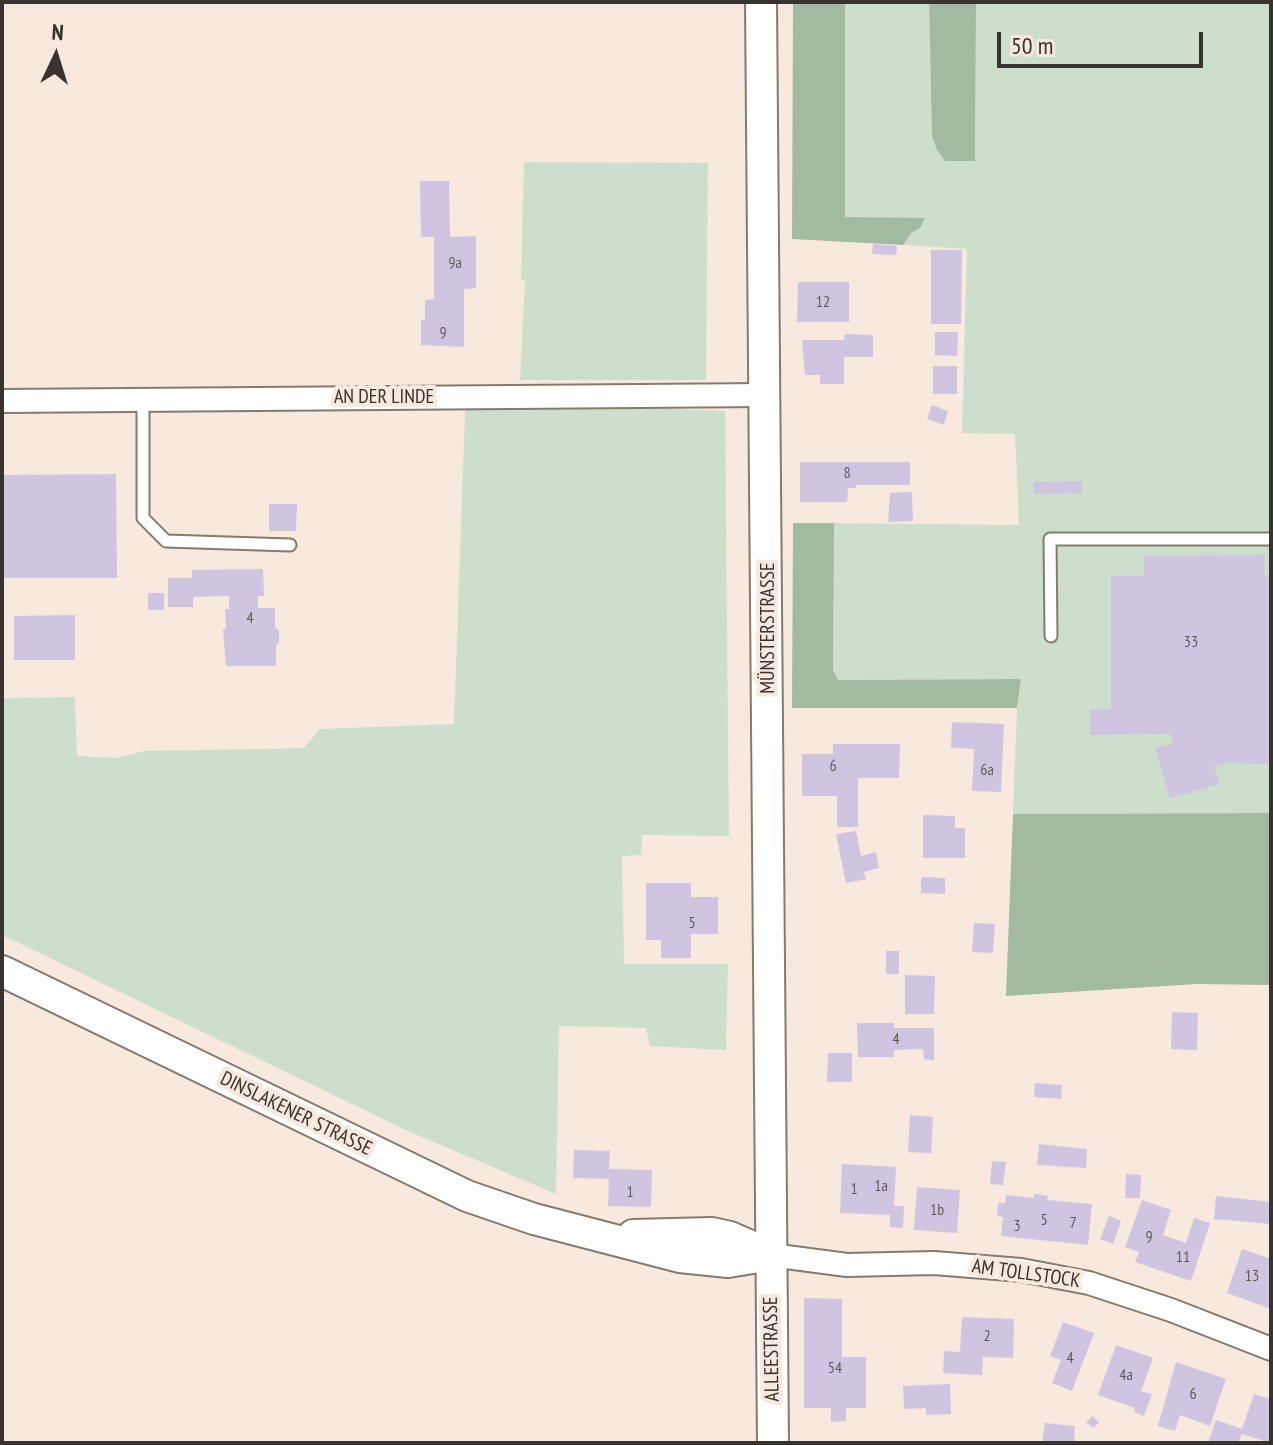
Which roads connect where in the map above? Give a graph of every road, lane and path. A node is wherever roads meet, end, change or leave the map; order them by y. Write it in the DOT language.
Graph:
graph roads {
  1 [pos="761,2"];
  2 [pos="766,395"];
  3 [pos="143,398"];
  4 [pos="2,401"];
  5 [pos="1271,539"];
  6 [pos="290,545"];
  7 [pos="1051,636"];
  8 [pos="2,971"];
  9 [pos="771,1255"];
  10 [pos="1271,1349"];
  11 [pos="773,1443"];
  1 -- 2 [label="main road, MÜNSTERSTRASSE"];
  2 -- 3 [label="street, AN DER LINDE"];
  2 -- 9 [label="main road, MÜNSTERSTRASSE"];
  3 -- 4 [label="street, AN DER LINDE"];
  3 -- 6 [label="lane"];
  5 -- 7 [label="lane"];
  8 -- 9 [label="main road, DINSLAKENER STRASSE"];
  9 -- 10 [label="street, AM TOLLSTOCK"];
  9 -- 11 [label="main road, ALLEESTRASSE"];
}
